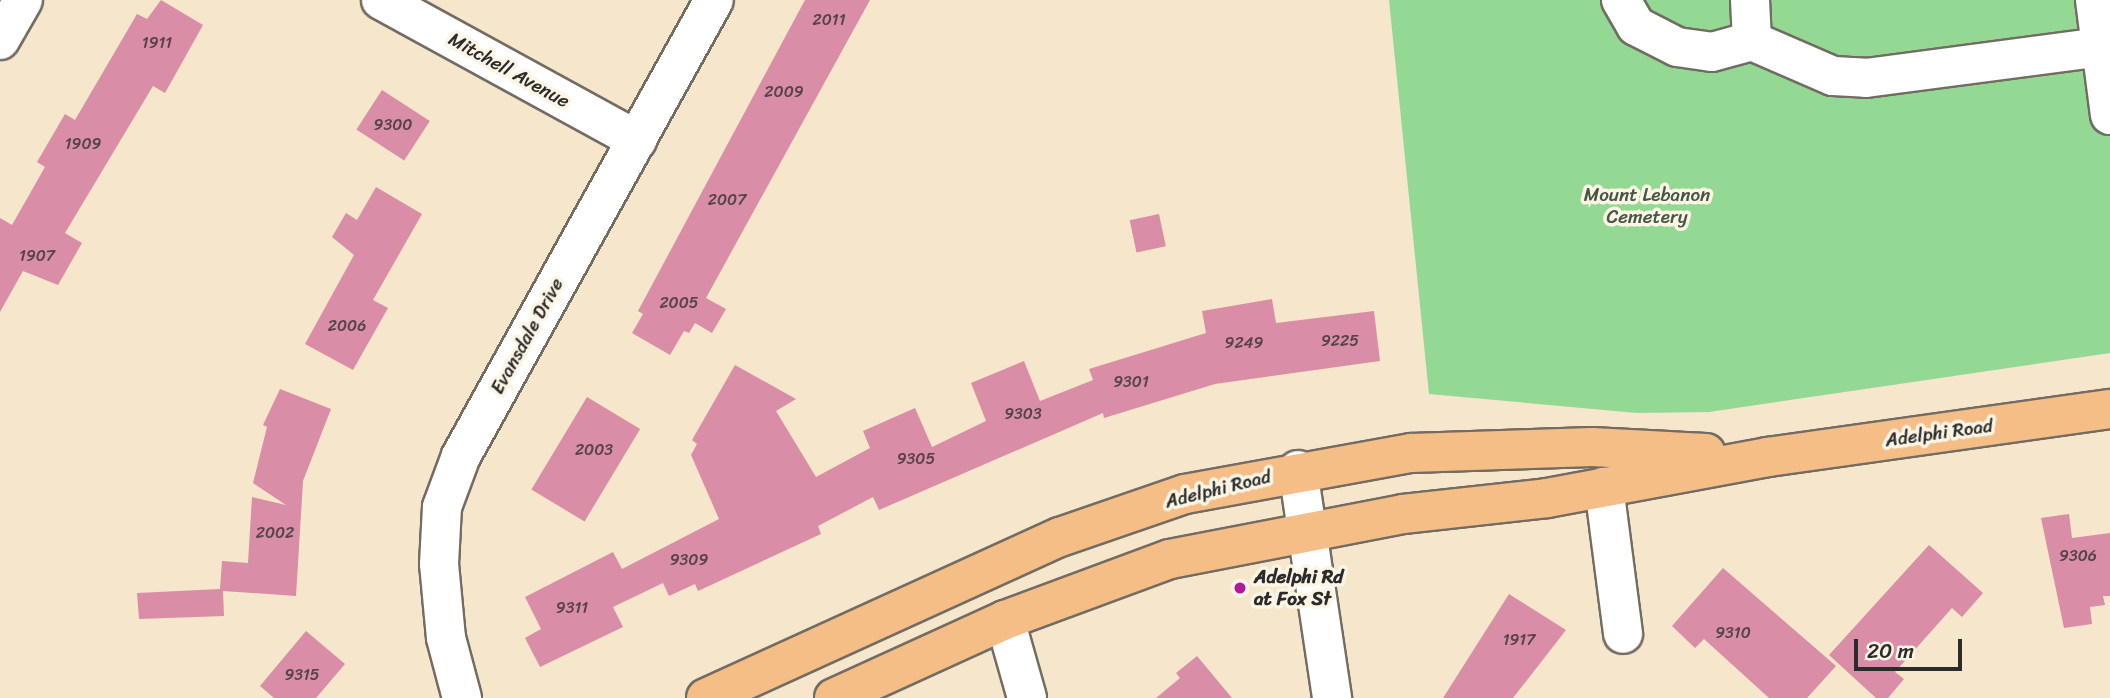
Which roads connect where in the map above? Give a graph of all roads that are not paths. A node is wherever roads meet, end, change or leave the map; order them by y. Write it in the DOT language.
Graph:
graph roads {
  1 [pos="23,0"];
  2 [pos="381,0"];
  3 [pos="714,0"];
  4 [pos="1620,0"];
  5 [pos="1750,0"];
  6 [pos="2095,0"];
  7 [pos="0,40"];
  8 [pos="1752,41"];
  9 [pos="2106,47"];
  10 [pos="2110,115"];
  11 [pos="637,141"];
  12 [pos="2110,409"];
  13 [pos="1768,457"];
  14 [pos="1298,470"];
  15 [pos="1604,488"];
  16 [pos="1308,532"];
  17 [pos="1005,620"];
  18 [pos="1623,634"];
  19 [pos="462,698"];
  20 [pos="706,698"];
  21 [pos="834,698"];
  22 [pos="1027,698"];
  23 [pos="1332,698"];
  1 -- 7 [label="street"];
  2 -- 11 [label="street, Mitchell Avenue"];
  3 -- 11 [label="street, Evansdale Drive"];
  4 -- 8 [label="street"];
  5 -- 8 [label="street"];
  6 -- 9 [label="street"];
  8 -- 9 [label="street"];
  9 -- 10 [label="street"];
  11 -- 19 [label="street, Evansdale Drive"];
  12 -- 13 [label="main road, Adelphi Road"];
  13 -- 14 [label="main road, Adelphi Road"];
  13 -- 15 [label="main road, Adelphi Road"];
  14 -- 16 [label="street"];
  14 -- 20 [label="main road, Adelphi Road"];
  15 -- 16 [label="main road, Adelphi Road"];
  15 -- 18 [label="street"];
  16 -- 17 [label="main road, Adelphi Road"];
  16 -- 23 [label="street"];
  17 -- 21 [label="main road, Adelphi Road"];
  17 -- 22 [label="street"];
}
